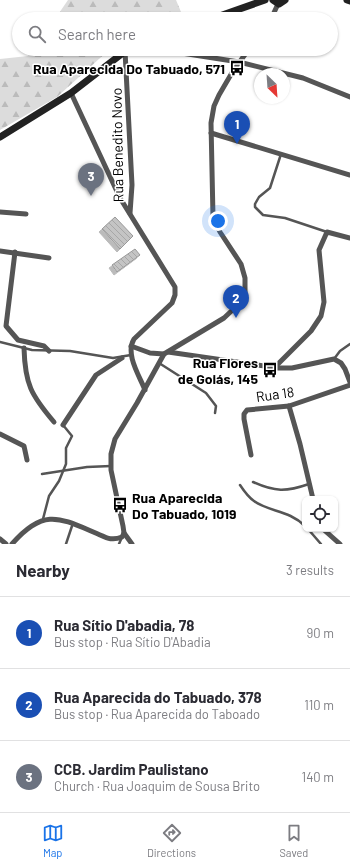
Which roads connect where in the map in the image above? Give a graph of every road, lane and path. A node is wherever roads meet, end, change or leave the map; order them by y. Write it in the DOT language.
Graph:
graph roads {
  1 [pos="265,0"];
  2 [pos="285,0"];
  3 [pos="347,0"];
  4 [pos="350,1"];
  5 [pos="276,2"];
  6 [pos="350,7"];
  7 [pos="231,12"];
  8 [pos="273,12"];
  9 [pos="119,56"];
  10 [pos="127,56"];
  11 [pos="201,56"];
  12 [pos="244,56"];
  13 [pos="239,62"];
  14 [pos="71,93"];
  15 [pos="350,98"];
  16 [pos="211,134"];
  17 [pos="0,137"];
  18 [pos="281,154"];
  19 [pos="350,175"];
  20 [pos="0,212"];
  21 [pos="26,214"];
  22 [pos="130,214"];
  23 [pos="327,232"];
  24 [pos="350,238"];
  25 [pos="0,251"];
  26 [pos="15,252"];
  27 [pos="49,258"];
  28 [pos="0,342"];
  29 [pos="350,344"];
  30 [pos="131,346"];
  31 [pos="24,348"];
  32 [pos="49,351"];
  33 [pos="166,353"];
  34 [pos="131,355"];
  35 [pos="122,358"];
  36 [pos="334,359"];
  37 [pos="159,363"];
  38 [pos="274,368"];
  39 [pos="350,382"];
  40 [pos="350,385"];
  41 [pos="145,390"];
  42 [pos="288,406"];
  43 [pos="215,413"];
  44 [pos="54,422"];
  45 [pos="63,425"];
  46 [pos="0,434"];
  47 [pos="251,455"];
  48 [pos="27,460"];
  49 [pos="111,466"];
  50 [pos="64,470"];
  51 [pos="42,474"];
  52 [pos="253,482"];
  53 [pos="310,484"];
  54 [pos="240,485"];
  55 [pos="312,496"];
  56 [pos="43,520"];
  57 [pos="73,523"];
  58 [pos="302,523"];
  59 [pos="311,532"];
  60 [pos="326,532"];
  61 [pos="123,535"];
  62 [pos="0,539"];
  63 [pos="6,544"];
  64 [pos="12,544"];
  65 [pos="66,544"];
  66 [pos="119,544"];
  67 [pos="132,544"];
  68 [pos="322,544"];
  69 [pos="339,544"];
  1 -- 7 [label="street"];
  2 -- 5 [label="street"];
  3 -- 4 [label="street"];
  3 -- 6 [label="street"];
  5 -- 8 [label="street"];
  9 -- 14 [label="street"];
  10 -- 22 [label="street, Rua Benedito Novo"];
  11 -- 13 [label="street"];
  12 -- 13 [label="street"];
  13 -- 15 [label="street"];
  13 -- 16 [label="street"];
  14 -- 17 [label="street"];
  14 -- 22 [label="street"];
  16 -- 18 [label="street"];
  16 -- 33 [label="street"];
  18 -- 19 [label="street"];
  18 -- 23 [label="lane"];
  20 -- 21 [label="street"];
  22 -- 30 [label="street"];
  23 -- 24 [label="street"];
  23 -- 38 [label="street"];
  25 -- 26 [label="street"];
  26 -- 27 [label="street"];
  26 -- 32 [label="street"];
  28 -- 31 [label="lane"];
  29 -- 36 [label="lane"];
  30 -- 33 [label="street"];
  30 -- 34 [label="street"];
  31 -- 32 [label="lane"];
  31 -- 44 [label="street"];
  32 -- 35 [label="lane"];
  33 -- 37 [label="street"];
  33 -- 38 [label="street"];
  34 -- 35 [label="lane"];
  34 -- 41 [label="street"];
  35 -- 45 [label="street"];
  36 -- 38 [label="street"];
  36 -- 39 [label="street"];
  37 -- 41 [label="street"];
  37 -- 43 [label="lane"];
  40 -- 42 [label="street, Rua 18"];
  41 -- 49 [label="street"];
  42 -- 47 [label="street, Rua 18"];
  42 -- 53 [label="street"];
  45 -- 50 [label="lane"];
  46 -- 48 [label="street"];
  49 -- 50 [label="lane"];
  49 -- 61 [label="street"];
  50 -- 51 [label="lane"];
  50 -- 56 [label="lane"];
  52 -- 53 [label="lane"];
  53 -- 55 [label="street"];
  54 -- 58 [label="lane"];
  56 -- 57 [label="street"];
  56 -- 64 [label="street"];
  57 -- 61 [label="street"];
  57 -- 65 [label="lane"];
  59 -- 68 [label="lane"];
  60 -- 69 [label="street"];
  61 -- 66 [label="lane"];
  61 -- 67 [label="street"];
  62 -- 63 [label="street"];
}
